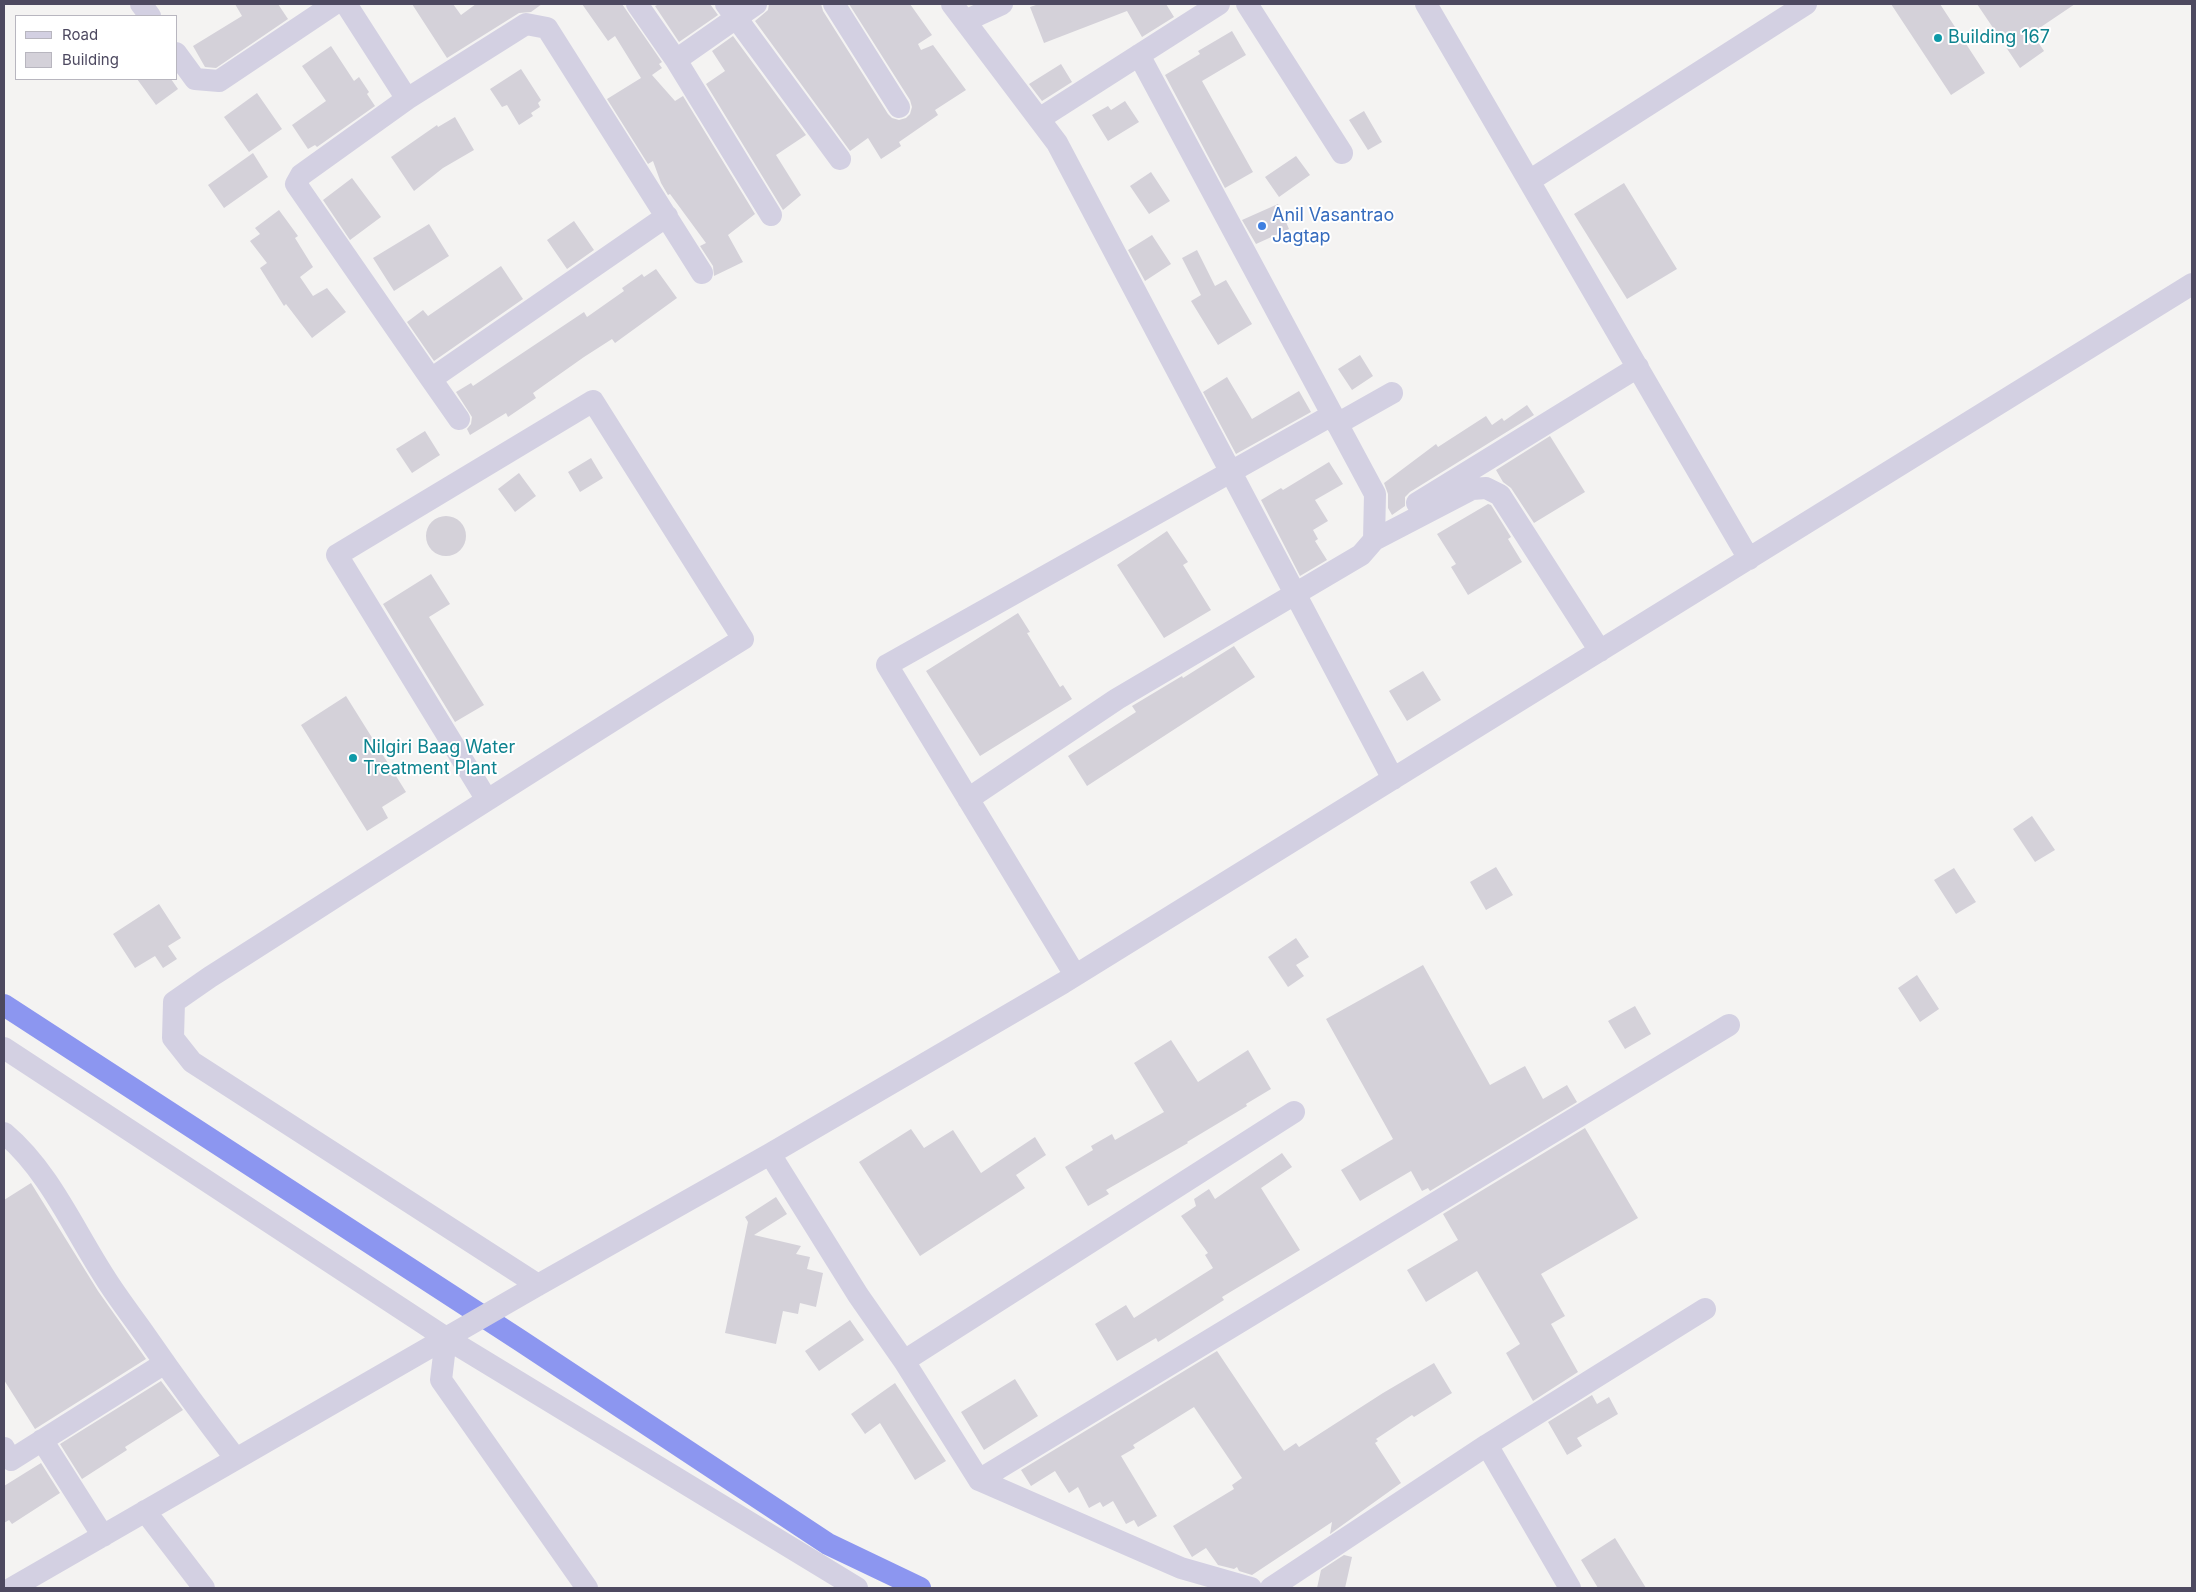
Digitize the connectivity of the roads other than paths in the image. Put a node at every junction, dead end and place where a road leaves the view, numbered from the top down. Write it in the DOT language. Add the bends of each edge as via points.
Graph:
graph roads {
  1 [pos="141,4"];
  2 [pos="334,4"];
  3 [pos="346,4"];
  4 [pos="637,4"];
  5 [pos="756,4"];
  6 [pos="834,4"];
  7 [pos="952,4"];
  8 [pos="1002,4"];
  9 [pos="1219,4"];
  10 [pos="1246,4"];
  11 [pos="1426,4"];
  12 [pos="1806,4"];
  13 [pos="730,11"];
  14 [pos="149,15"];
  15 [pos="965,21"];
  16 [pos="178,55"];
  17 [pos="1139,55"];
  18 [pos="676,60"];
  19 [pos="407,100"];
  20 [pos="899,107"];
  21 [pos="1039,119"];
  22 [pos="1342,153"];
  23 [pos="840,159"];
  24 [pos="1529,181"];
  25 [pos="771,215"];
  26 [pos="666,216"];
  27 [pos="702,273"];
  28 [pos="2192,284"];
  29 [pos="1638,366"];
  30 [pos="431,379"];
  31 [pos="1392,393"];
  32 [pos="459,419"];
  33 [pos="1335,420"];
  34 [pos="1231,472"];
  35 [pos="1375,534"];
  36 [pos="1749,559"];
  37 [pos="1295,593"];
  38 [pos="1600,651"];
  39 [pos="1394,779"];
  40 [pos="968,799"];
  41 [pos="487,800"];
  42 [pos="1075,975"];
  43 [pos="1729,1025"];
  44 [pos="4,1048"];
  45 [pos="1294,1112"];
  46 [pos="4,1133"];
  47 [pos="770,1154"];
  48 [pos="538,1285"];
  49 [pos="1705,1309"];
  50 [pos="450,1336"];
  51 [pos="904,1361"];
  52 [pos="165,1363"];
  53 [pos="42,1440"];
  54 [pos="1487,1445"];
  55 [pos="6,1457"];
  56 [pos="236,1459"];
  57 [pos="980,1480"];
  58 [pos="145,1511"];
  59 [pos="103,1536"];
  60 [pos="12,1588"];
  61 [pos="204,1588"];
  62 [pos="587,1588"];
  63 [pos="857,1588"];
  64 [pos="1251,1588"];
  65 [pos="1271,1588"];
  66 [pos="1570,1588"];
  1 -- 14 [label="street"];
  2 -- 16 [label="street" via="219,81 195,79"];
  3 -- 19 [label="street"];
  4 -- 18 [label="street"];
  5 -- 13 [label="street"];
  6 -- 20 [label="street"];
  7 -- 15 [label="street"];
  8 -- 15 [label="street"];
  9 -- 17 [label="street"];
  10 -- 22 [label="street"];
  11 -- 24 [label="street"];
  12 -- 24 [label="street"];
  13 -- 18 [label="street"];
  13 -- 23 [label="street"];
  15 -- 21 [label="street"];
  17 -- 21 [label="street"];
  17 -- 33 [label="street"];
  18 -- 25 [label="street"];
  19 -- 26 [label="street" via="526,24 548,28"];
  19 -- 30 [label="street" via="301,175 296,184"];
  21 -- 34 [label="street" via="1057,143"];
  24 -- 29 [label="street"];
  26 -- 27 [label="street"];
  26 -- 30 [label="street"];
  28 -- 36 [label="street"];
  29 -- 35 [label="street"];
  29 -- 36 [label="street"];
  30 -- 32 [label="street"];
  31 -- 33 [label="street"];
  33 -- 34 [label="street"];
  33 -- 35 [label="street" via="1375,494"];
  34 -- 37 [label="street"];
  34 -- 40 [label="street" via="887,665"];
  35 -- 37 [label="street" via="1361,555"];
  35 -- 38 [label="street" via="1472,490 1486,488 1500,495"];
  36 -- 38 [label="street"];
  37 -- 39 [label="street"];
  37 -- 40 [label="street" via="1117,699"];
  38 -- 39 [label="street"];
  39 -- 42 [label="street"];
  40 -- 42 [label="street"];
  41 -- 41 [label="street" via="743,639 593,401 338,555"];
  41 -- 48 [label="street" via="174,1002 173,1038 192,1062"];
  42 -- 47 [label="street"];
  43 -- 57 [label="street"];
  44 -- 50 [label="street"];
  45 -- 51 [label="street"];
  46 -- 52 [label="street" via="35,1166 74,1223 104,1276"];
  47 -- 48 [label="street"];
  47 -- 51 [label="street" via="858,1295"];
  48 -- 50 [label="street"];
  49 -- 54 [label="street"];
  50 -- 56 [label="street"];
  50 -- 62 [label="street" via="441,1380"];
  50 -- 63 [label="street"];
  51 -- 57 [label="street"];
  52 -- 53 [label="street"];
  52 -- 56 [label="street"];
  53 -- 55 [label="street"];
  53 -- 59 [label="street"];
  54 -- 65 [label="street"];
  54 -- 66 [label="street"];
  56 -- 58 [label="street"];
  57 -- 64 [label="street" via="1181,1568"];
  58 -- 59 [label="street"];
  58 -- 61 [label="street"];
  59 -- 60 [label="street"];
}
